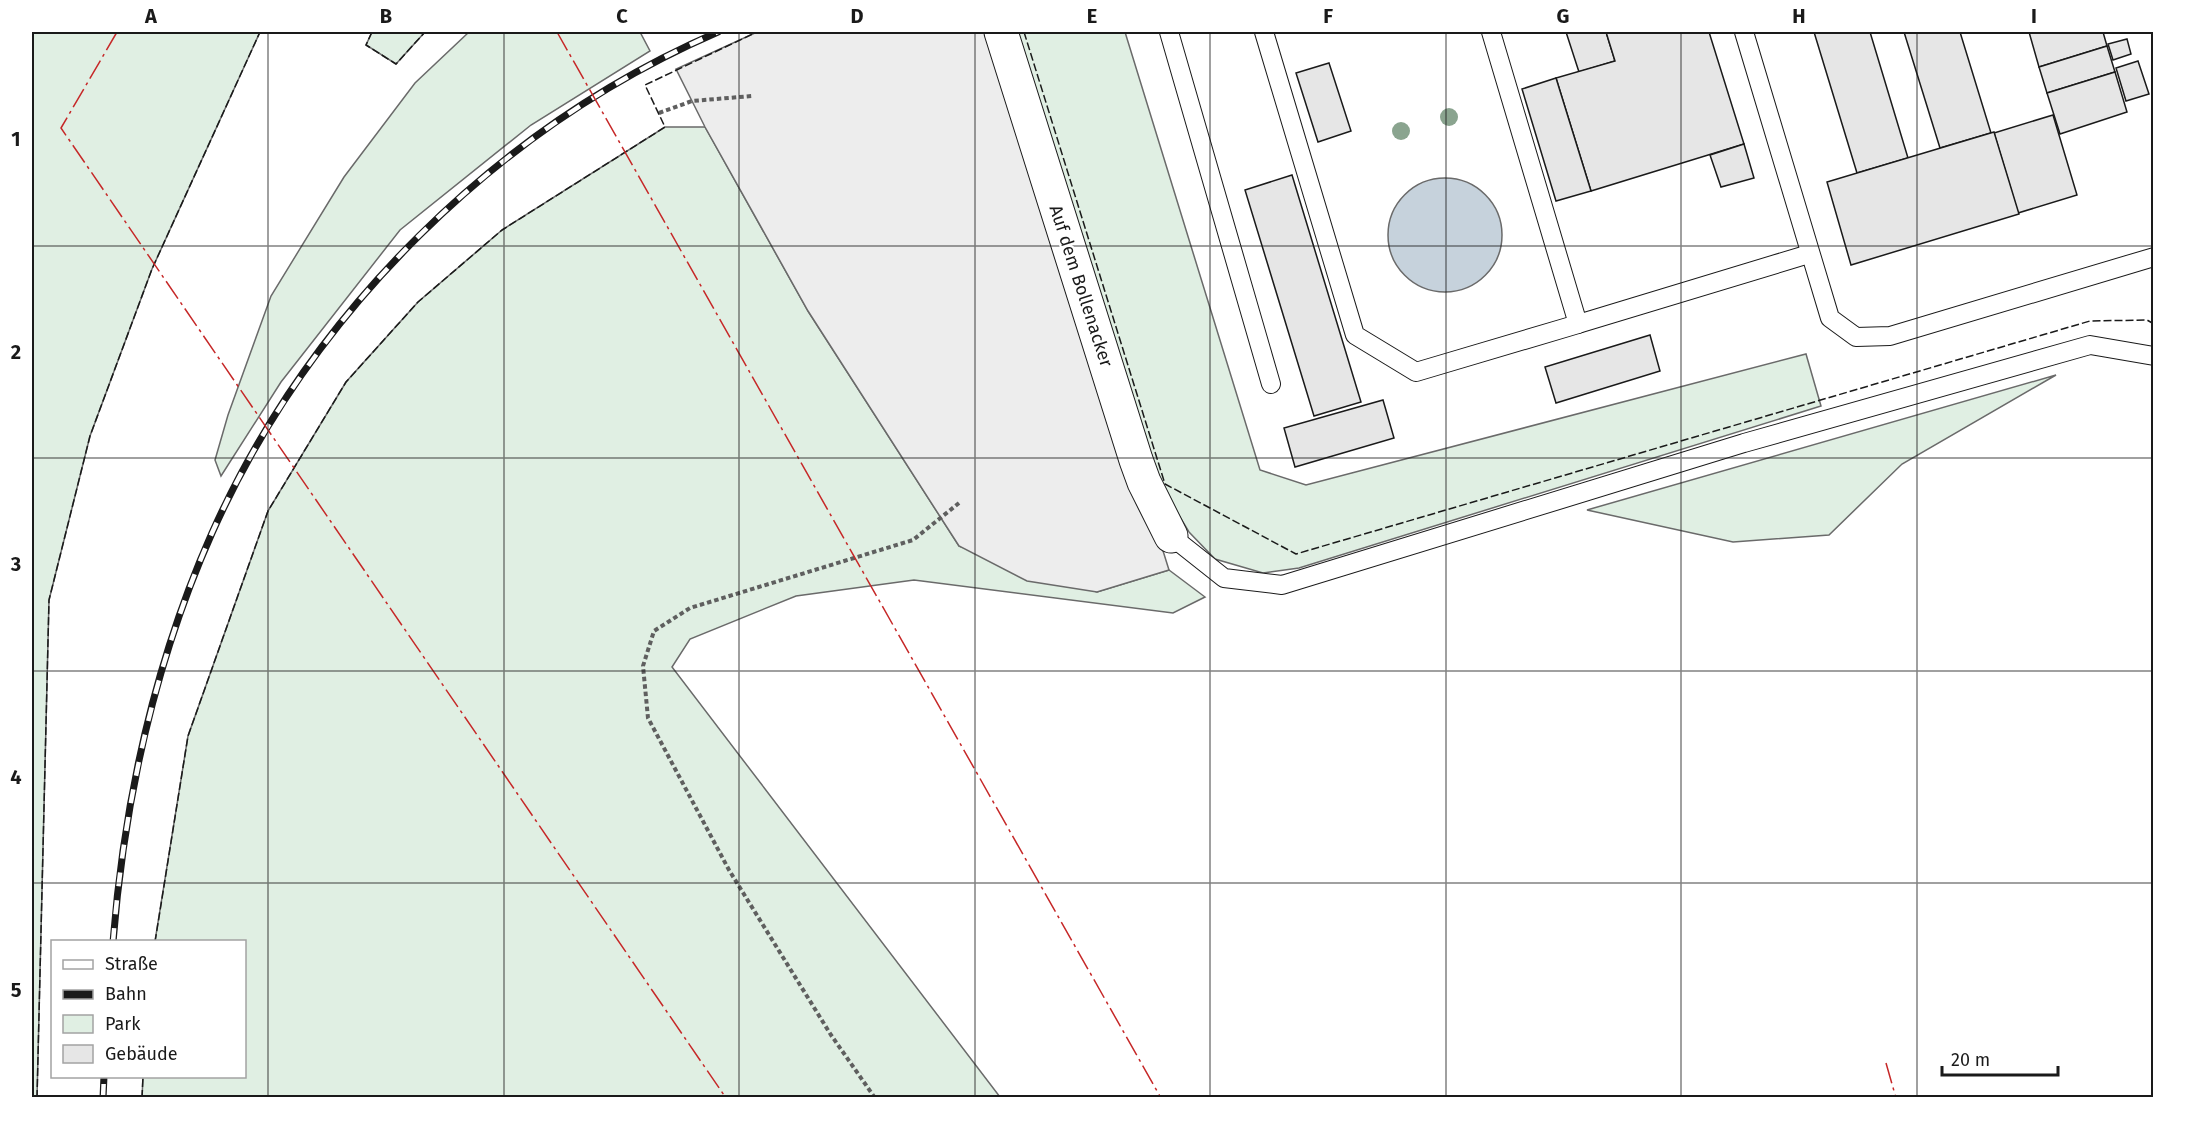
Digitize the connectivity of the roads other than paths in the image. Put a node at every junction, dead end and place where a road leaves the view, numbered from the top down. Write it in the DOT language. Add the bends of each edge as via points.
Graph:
graph roads {
  1 [pos="1001,32"];
  2 [pos="1169,32"];
  3 [pos="1264,32"];
  4 [pos="1491,32"];
  5 [pos="1744,32"];
  6 [pos="1809,254"];
  7 [pos="2154,257"];
  8 [pos="1578,324"];
  9 [pos="2154,356"];
  10 [pos="1271,384"];
  11 [pos="1171,536"];
  1 -- 11 [label="street, Auf dem Bollenacker" via="1136,460"];
  2 -- 10 [label="lane"];
  3 -- 8 [label="lane" via="1355,335 1416,372"];
  4 -- 8 [label="lane"];
  5 -- 6 [label="lane"];
  6 -- 7 [label="lane" via="1830,318 1856,337 1890,336"];
  6 -- 8 [label="lane"];
  9 -- 11 [label="lane" via="2090,345 1744,443 1282,585 1224,578"];
}
